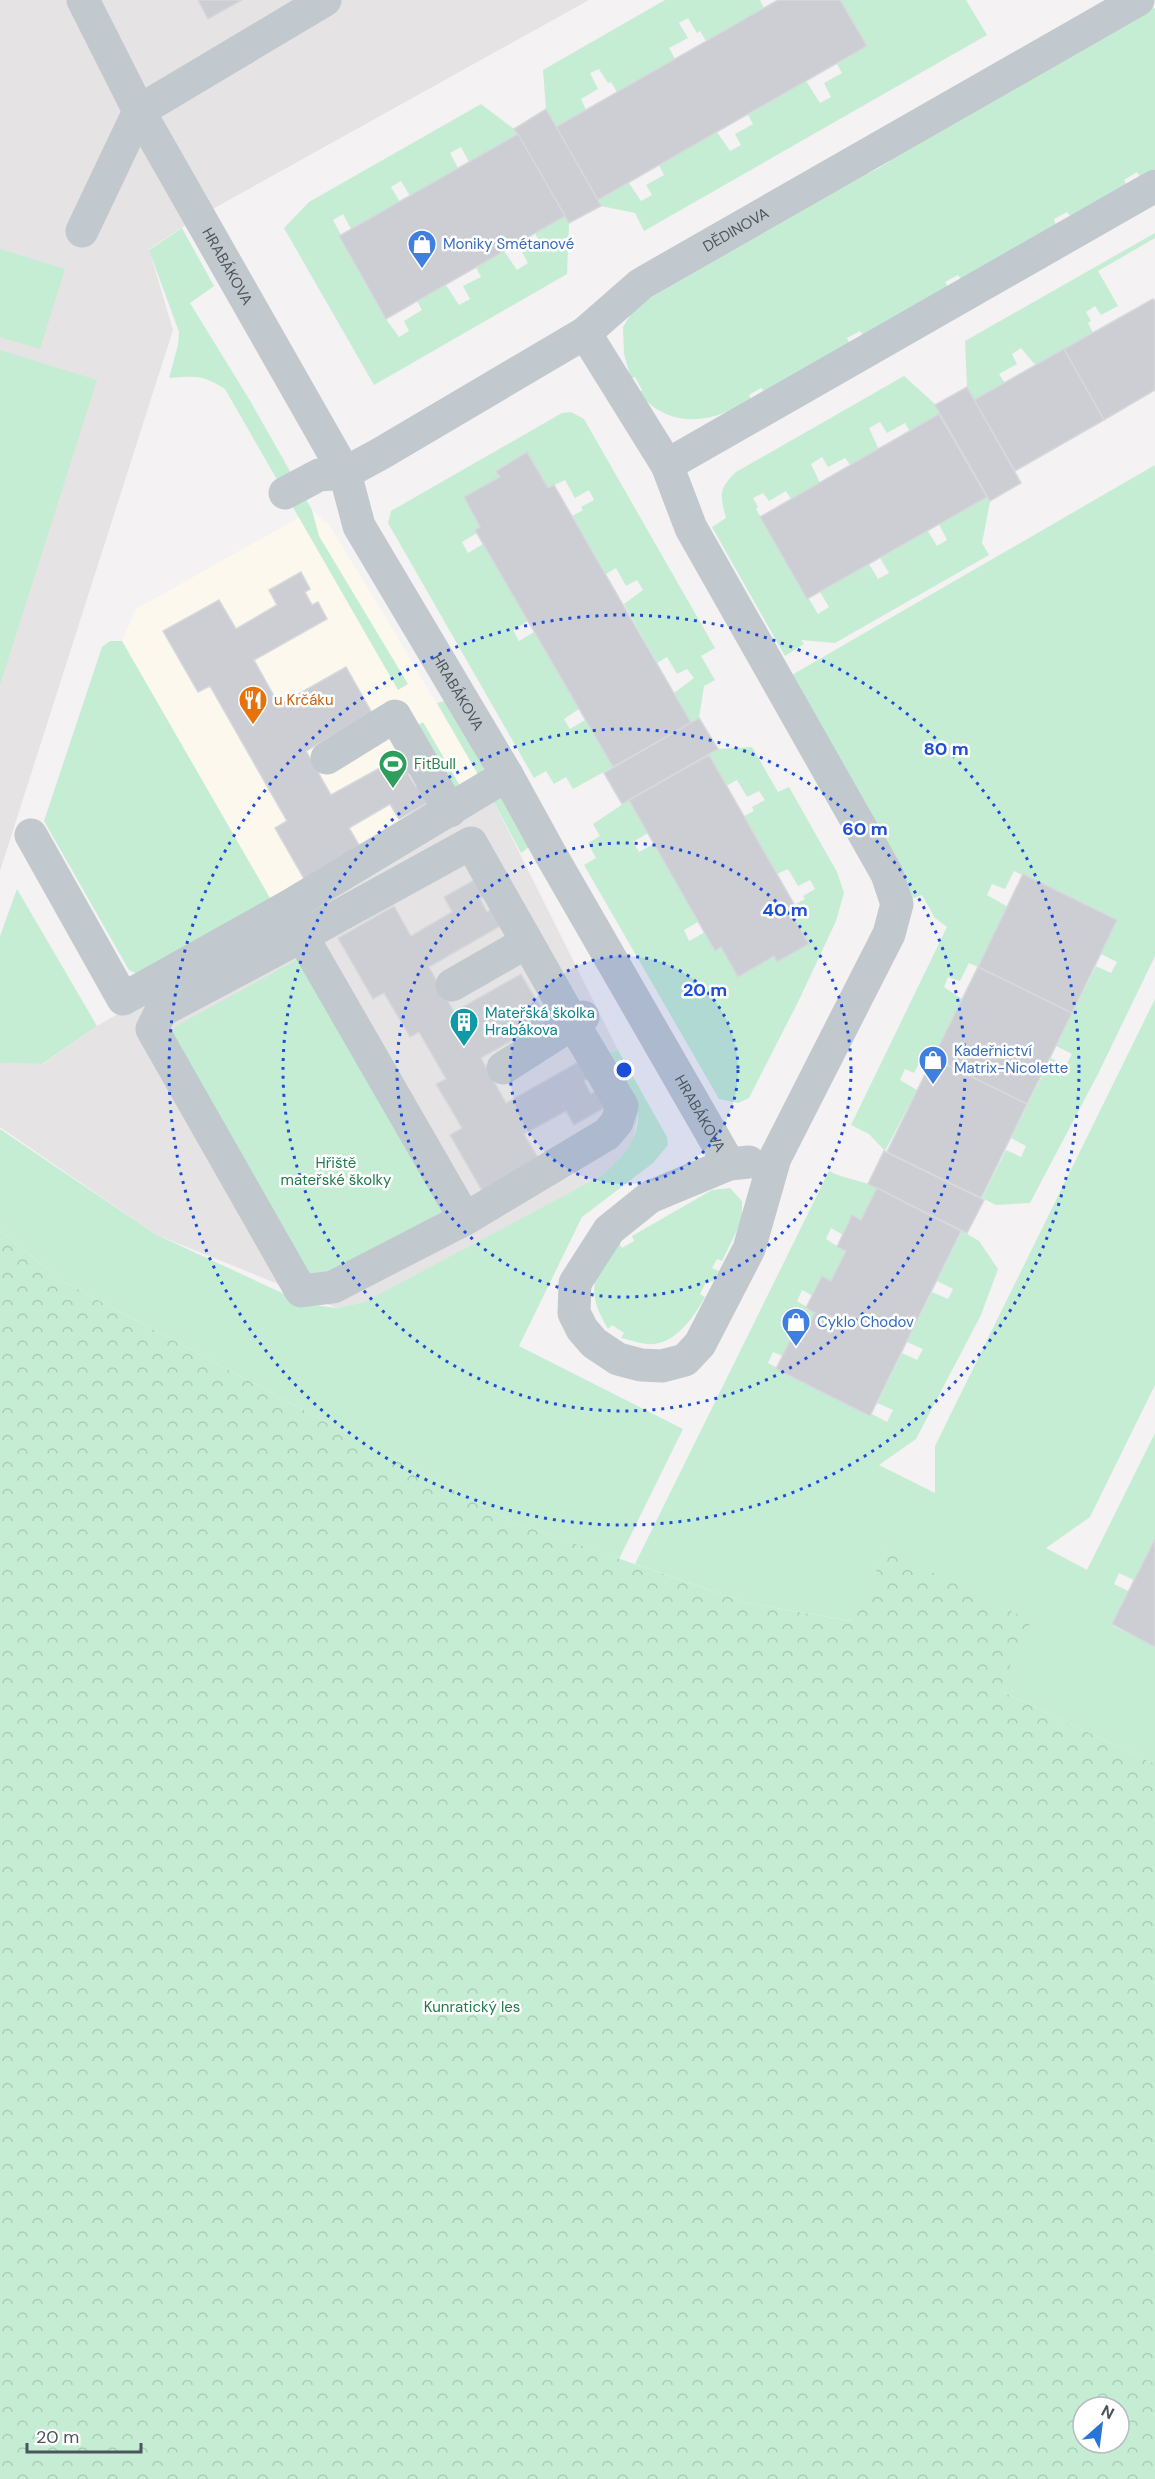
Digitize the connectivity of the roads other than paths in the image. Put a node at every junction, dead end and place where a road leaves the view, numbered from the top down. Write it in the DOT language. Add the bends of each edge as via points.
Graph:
graph roads {
  1 [pos="83,0"];
  2 [pos="325,0"];
  3 [pos="1138,0"];
  4 [pos="139,111"];
  5 [pos="1155,186"];
  6 [pos="81,231"];
  7 [pos="585,333"];
  8 [pos="667,465"];
  9 [pos="345,473"];
  10 [pos="285,494"];
  11 [pos="327,758"];
  12 [pos="507,775"];
  13 [pos="450,811"];
  14 [pos="31,835"];
  15 [pos="302,936"];
  16 [pos="527,942"];
  17 [pos="452,985"];
  18 [pos="578,1020"];
  19 [pos="503,1068"];
  20 [pos="775,1158"];
  21 [pos="729,1164"];
  22 [pos="465,1219"];
  1 -- 4 [label="street, HRABÁKOVA"];
  2 -- 4 [label="street"];
  3 -- 7 [label="street, DĚDINOVA" via="641,284"];
  4 -- 6 [label="street"];
  4 -- 9 [label="street, HRABÁKOVA"];
  5 -- 8 [label="street"];
  7 -- 8 [label="street, HRABÁKOVA"];
  7 -- 9 [label="street, DĚDINOVA"];
  8 -- 20 [label="street, HRABÁKOVA" via="691,528 887,874 897,904 889,934"];
  9 -- 10 [label="street" via="319,475"];
  9 -- 12 [label="street, HRABÁKOVA" via="359,526"];
  11 -- 13 [label="street" via="395,716"];
  12 -- 13 [label="street"];
  12 -- 21 [label="street, HRABÁKOVA"];
  13 -- 14 [label="street" via="123,999"];
  15 -- 16 [label="street" via="471,843"];
  15 -- 22 [label="street"];
  15 -- 22 [label="street" via="161,1011 152,1029 301,1291 333,1287"];
  16 -- 17 [label="street"];
  16 -- 18 [label="street"];
  18 -- 19 [label="street"];
  18 -- 22 [label="street" via="622,1106 617,1122 607,1134"];
  20 -- 21 [label="street, HRABÁKOVA"];
  20 -- 21 [label="street, HRABÁKOVA" via="749,1249 700,1344 685,1360 662,1366 618,1359 582,1329 574,1313 575,1283 609,1230 650,1197"];
}
